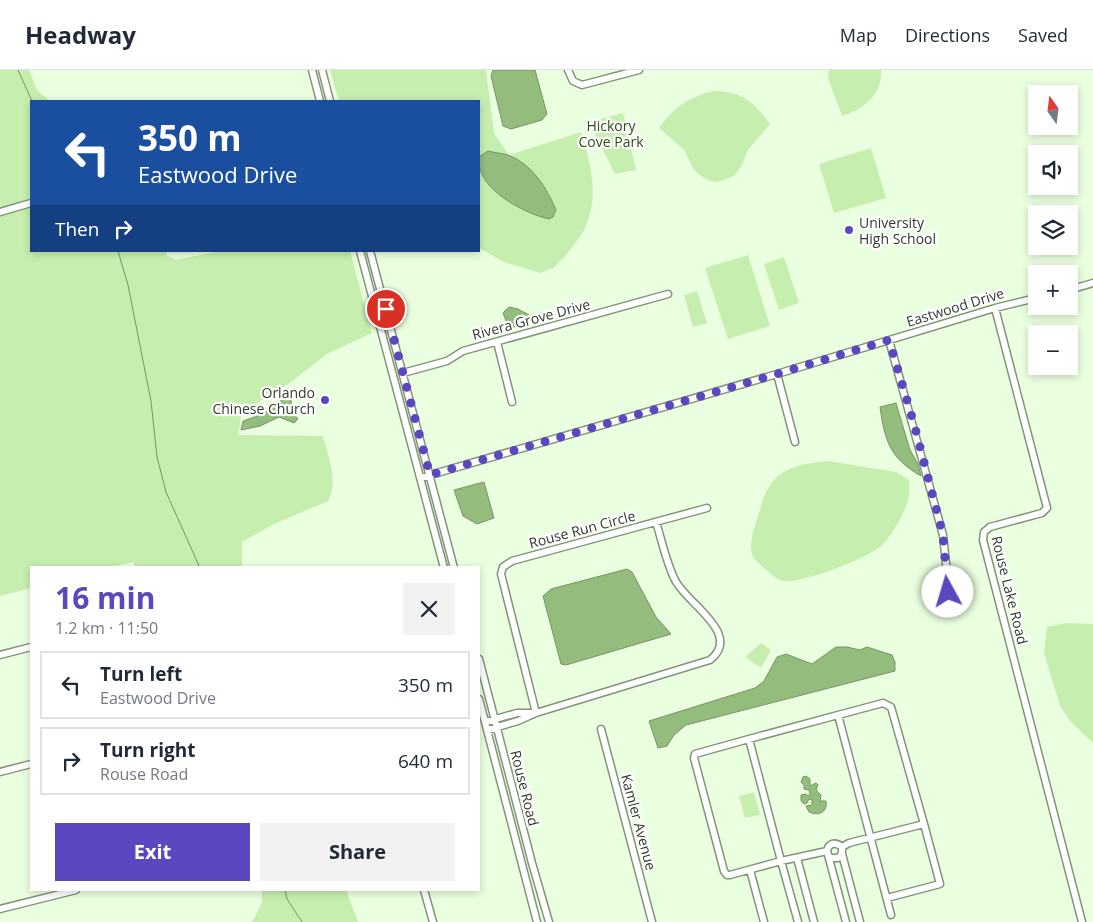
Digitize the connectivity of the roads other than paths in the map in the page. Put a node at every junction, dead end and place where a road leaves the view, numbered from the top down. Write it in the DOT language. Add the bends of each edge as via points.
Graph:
graph roads {
  1 [pos="312,70"];
  2 [pos="322,70"];
  3 [pos="568,70"];
  4 [pos="639,70"];
  5 [pos="628,71"];
  6 [pos="320,100"];
  7 [pos="330,100"];
  8 [pos="30,203"];
  9 [pos="0,212"];
  10 [pos="360,252"];
  11 [pos="370,252"];
  12 [pos="1093,283"];
  13 [pos="1078,287"];
  14 [pos="668,294"];
  15 [pos="1028,300"];
  16 [pos="996,308"];
  17 [pos="889,340"];
  18 [pos="497,342"];
  19 [pos="402,373"];
  20 [pos="777,374"];
  21 [pos="512,402"];
  22 [pos="795,442"];
  23 [pos="430,475"];
  24 [pos="420,478"];
  25 [pos="707,508"];
  26 [pos="656,522"];
  27 [pos="443,566"];
  28 [pos="453,566"];
  29 [pos="948,592"];
  30 [pos="30,647"];
  31 [pos="0,655"];
  32 [pos="480,663"];
  33 [pos="480,703"];
  34 [pos="516,713"];
  35 [pos="536,713"];
  36 [pos="838,715"];
  37 [pos="495,719"];
  38 [pos="518,721"];
  39 [pos="485,722"];
  40 [pos="497,727"];
  41 [pos="601,729"];
  42 [pos="487,730"];
  43 [pos="749,739"];
  44 [pos="30,764"];
  45 [pos="0,772"];
  46 [pos="924,824"];
  47 [pos="871,838"];
  48 [pos="842,850"];
  49 [pos="828,854"];
  50 [pos="797,858"];
  51 [pos="782,861"];
  52 [pos="750,870"];
  53 [pos="72,891"];
  54 [pos="424,891"];
  55 [pos="887,898"];
  56 [pos="0,909"];
  57 [pos="891,915"];
  58 [pos="432,922"];
  59 [pos="537,922"];
  60 [pos="550,922"];
  61 [pos="652,922"];
  62 [pos="764,922"];
  63 [pos="798,922"];
  64 [pos="814,922"];
  65 [pos="846,922"];
  66 [pos="860,922"];
  67 [pos="1082,922"];
  1 -- 6 [label="street"];
  2 -- 7 [label="street"];
  3 -- 5 [label="street" via="573,81 579,84"];
  4 -- 5 [label="street"];
  8 -- 9 [label="street"];
  10 -- 24 [label="street"];
  11 -- 19 [label="street"];
  12 -- 13 [label="street"];
  14 -- 18 [label="street, Rivera Grove Drive"];
  15 -- 16 [label="street, Eastwood Drive"];
  16 -- 17 [label="street, Eastwood Drive"];
  16 -- 67 [label="street, Rouse Lake Road" via="1047,505 1042,513 986,529 982,535"];
  17 -- 20 [label="street, Eastwood Drive"];
  17 -- 29 [label="street" via="943,535"];
  18 -- 19 [label="street, Rivera Grove Drive" via="463,351 447,361"];
  18 -- 21 [label="street"];
  19 -- 23 [label="street"];
  20 -- 22 [label="street"];
  20 -- 23 [label="street, Eastwood Drive"];
  23 -- 24 [label="street, Eastwood Drive"];
  23 -- 28 [label="street"];
  24 -- 27 [label="street"];
  25 -- 26 [label="street"];
  26 -- 35 [label="street, Rouse Run Circle" via="512,561 503,567 501,574"];
  26 -- 35 [label="street, Rouse Run Circle" via="676,582 719,632 721,645 718,654 710,660"];
  30 -- 31 [label="street"];
  32 -- 37 [label="street, Rouse Road"];
  33 -- 39 [label="street, Rouse Road"];
  34 -- 35 [label="street, Rouse Run Circle"];
  34 -- 37 [label="street, Rouse Run Circle"];
  34 -- 38 [label="street"];
  35 -- 38 [label="street, Rouse Run Circle"];
  36 -- 43 [label="street"];
  36 -- 46 [label="street" via="883,703 891,707"];
  36 -- 47 [label="street"];
  37 -- 39 [label="street, Rouse Run Circle"];
  37 -- 40 [label="street, Rouse Road"];
  38 -- 40 [label="street, Rouse Run Circle"];
  39 -- 42 [label="street, Rouse Road"];
  40 -- 42 [label="street, Rouse Run Circle"];
  40 -- 60 [label="street, Rouse Road"];
  41 -- 61 [label="street, Kamler Avenue"];
  42 -- 59 [label="street, Rouse Road"];
  43 -- 51 [label="street"];
  43 -- 52 [label="street" via="695,754 694,758 724,872 730,875"];
  44 -- 45 [label="street"];
  46 -- 47 [label="street"];
  46 -- 55 [label="street" via="940,884"];
  47 -- 48 [label="street" via="849,843"];
  47 -- 55 [label="street"];
  48 -- 49 [label="street" via="838,858"];
  48 -- 49 [label="street" via="838,844 833,844"];
  48 -- 66 [label="street"];
  49 -- 50 [label="street"];
  49 -- 65 [label="street"];
  50 -- 51 [label="street"];
  50 -- 64 [label="street"];
  51 -- 52 [label="street"];
  51 -- 63 [label="street"];
  52 -- 62 [label="street"];
  53 -- 56 [label="street"];
  54 -- 58 [label="street"];
  55 -- 57 [label="street"];
}
